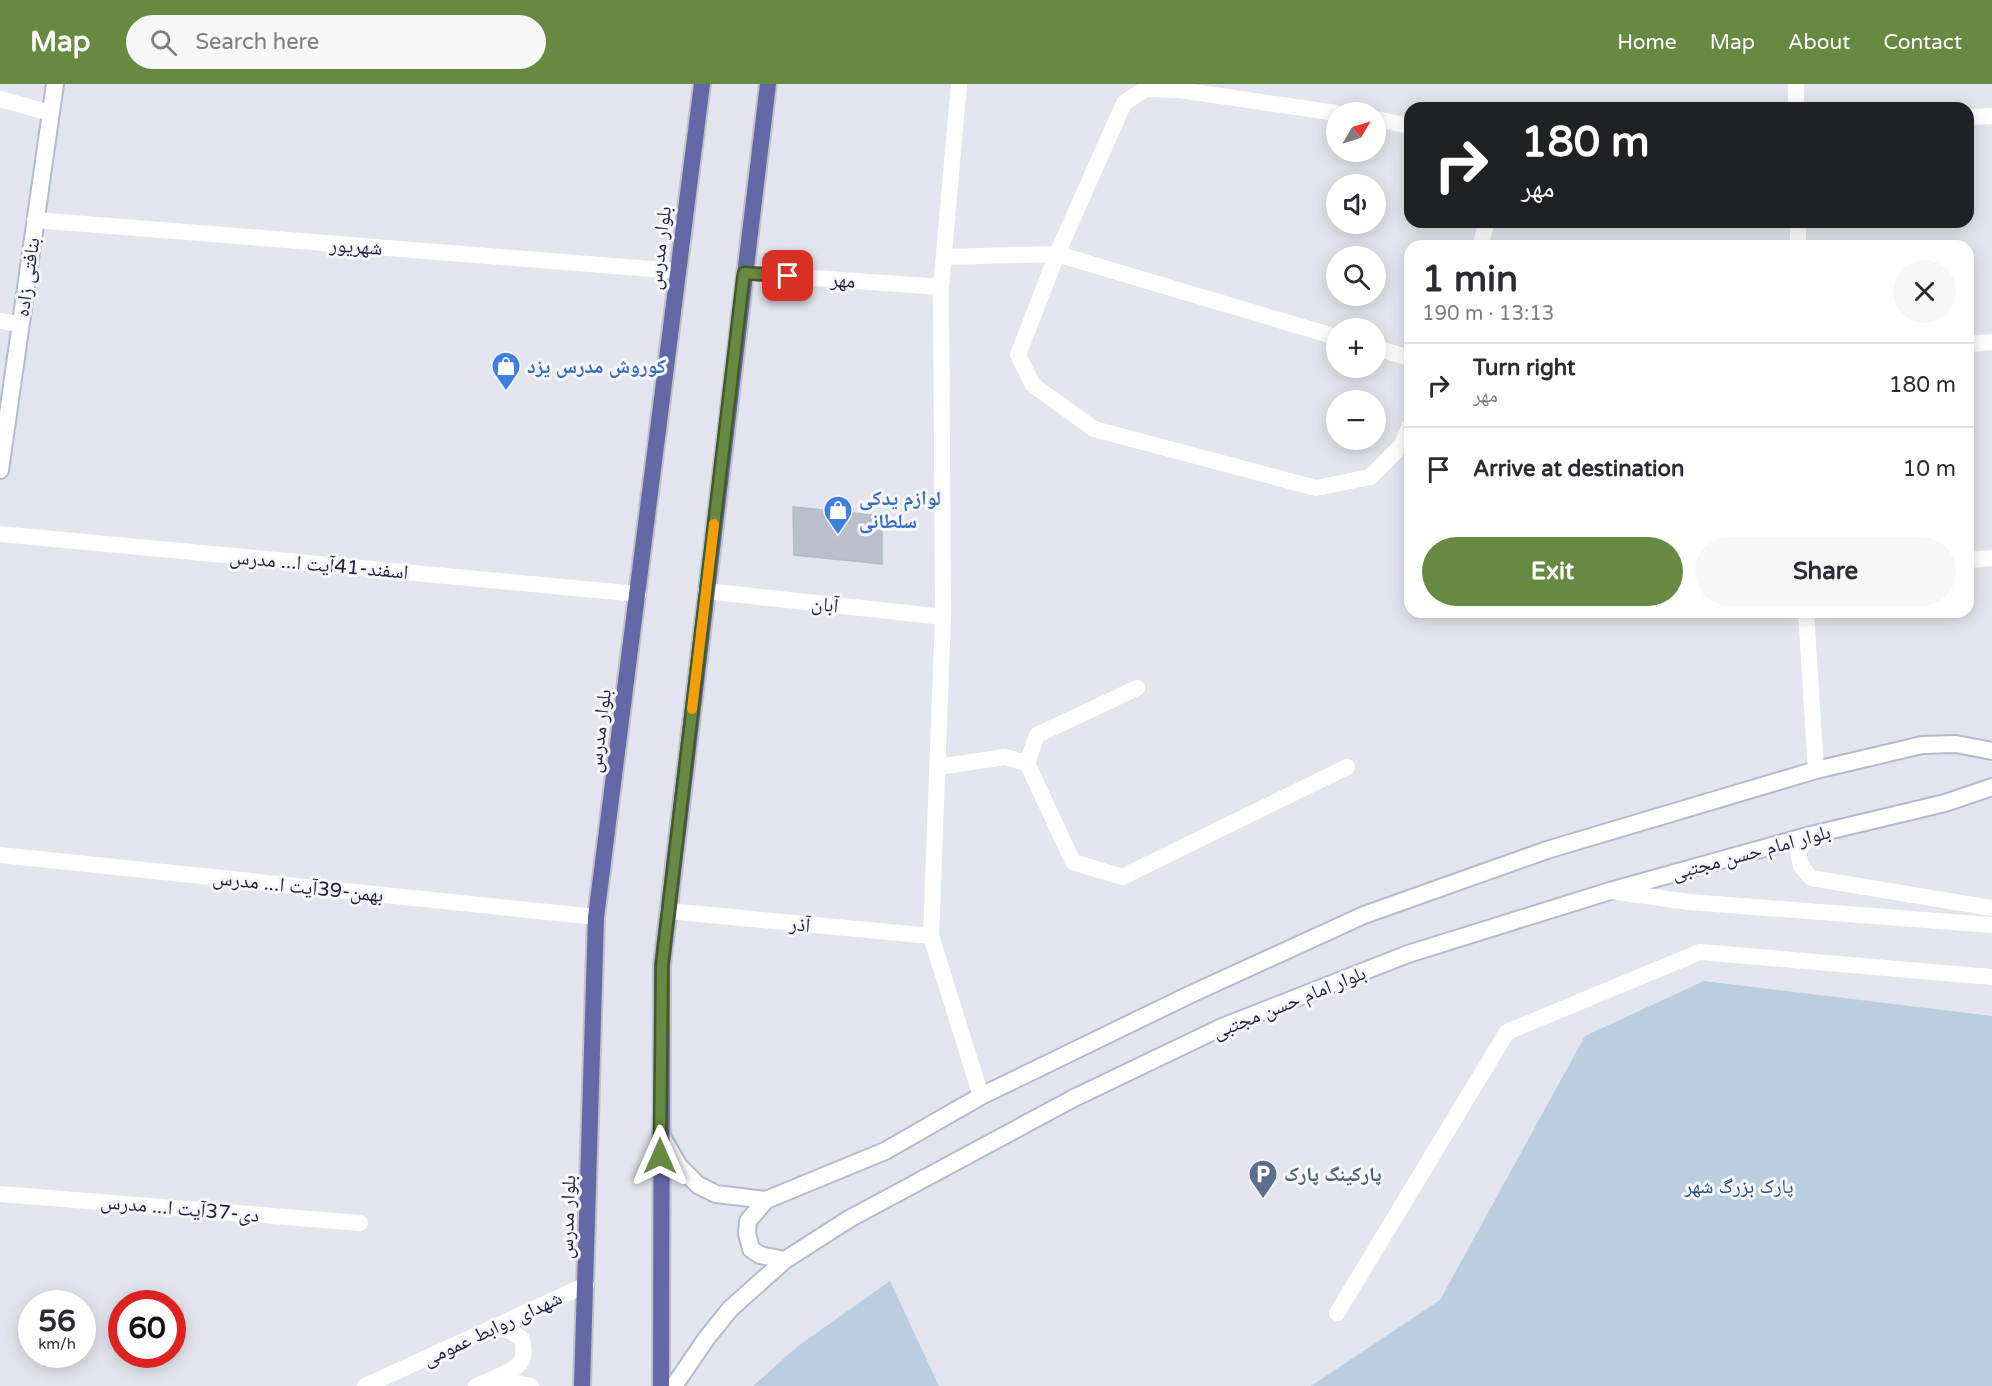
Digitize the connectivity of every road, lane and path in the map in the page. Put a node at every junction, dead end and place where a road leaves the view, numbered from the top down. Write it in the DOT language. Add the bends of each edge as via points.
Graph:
graph roads {
  1 [pos="55,84"];
  2 [pos="702,84"];
  3 [pos="768,84"];
  4 [pos="960,84"];
  5 [pos="1796,84"];
  6 [pos="0,99"];
  7 [pos="1796,102"];
  8 [pos="1326,112"];
  9 [pos="51,113"];
  10 [pos="1992,116"];
  11 [pos="1974,117"];
  12 [pos="1386,120"];
  13 [pos="1404,125"];
  14 [pos="35,220"];
  15 [pos="1057,254"];
  16 [pos="944,256"];
  17 [pos="677,271"];
  18 [pos="744,273"];
  19 [pos="942,287"];
  20 [pos="0,321"];
  21 [pos="20,324"];
  22 [pos="1326,334"];
  23 [pos="1992,342"];
  24 [pos="1974,344"];
  25 [pos="1386,351"];
  26 [pos="1404,356"];
  27 [pos="1404,440"];
  28 [pos="0,470"];
  29 [pos="0,534"];
  30 [pos="1992,558"];
  31 [pos="1974,560"];
  32 [pos="706,591"];
  33 [pos="638,594"];
  34 [pos="944,617"];
  35 [pos="1806,618"];
  36 [pos="1137,688"];
  37 [pos="1992,751"];
  38 [pos="1027,763"];
  39 [pos="938,767"];
  40 [pos="1347,767"];
  41 [pos="1816,770"];
  42 [pos="1992,787"];
  43 [pos="1810,835"];
  44 [pos="0,855"];
  45 [pos="1610,891"];
  46 [pos="1992,908"];
  47 [pos="668,911"];
  48 [pos="596,917"];
  49 [pos="1992,925"];
  50 [pos="931,936"];
  51 [pos="1992,977"];
  52 [pos="981,1096"];
  53 [pos="661,1135"];
  54 [pos="0,1194"];
  55 [pos="766,1200"];
  56 [pos="360,1223"];
  57 [pos="785,1260"];
  58 [pos="586,1285"];
  59 [pos="1337,1313"];
  60 [pos="493,1327"];
  61 [pos="495,1378"];
  62 [pos="365,1386"];
  63 [pos="476,1386"];
  64 [pos="531,1386"];
  65 [pos="582,1386"];
  66 [pos="661,1386"];
  67 [pos="674,1386"];
  1 -- 9 [label="street, بنافتی زاده"];
  2 -- 17 [label="main road, بلوار مدرس"];
  3 -- 18 [label="main road"];
  4 -- 16 [label="street"];
  5 -- 7 [label="street"];
  6 -- 9 [label="street"];
  8 -- 15 [label="street" via="1180,90 1145,89 1124,103"];
  9 -- 14 [label="street, بنافتی زاده"];
  10 -- 11 [label="street"];
  12 -- 13 [label="street"];
  14 -- 17 [label="street, شهریور"];
  14 -- 21 [label="street, بنافتی زاده"];
  15 -- 16 [label="street"];
  15 -- 22 [label="street"];
  15 -- 27 [label="street" via="1018,355 1033,385 1094,429 1316,488 1370,477"];
  16 -- 19 [label="street"];
  17 -- 33 [label="main road, بلوار مدرس"];
  18 -- 19 [label="street, مهر"];
  18 -- 32 [label="main road"];
  19 -- 34 [label="street"];
  20 -- 21 [label="street"];
  21 -- 28 [label="street, بنافتی زاده"];
  23 -- 24 [label="street"];
  25 -- 26 [label="street"];
  29 -- 33 [label="street, اسفند-41آیت ا... مدرس"];
  30 -- 31 [label="street"];
  32 -- 34 [label="street, آبان"];
  32 -- 47 [label="main road"];
  33 -- 48 [label="main road, بلوار مدرس"];
  34 -- 39 [label="street"];
  35 -- 41 [label="street"];
  36 -- 38 [label="street" via="1037,735"];
  37 -- 41 [label="street" via="1956,744 1923,745"];
  38 -- 39 [label="street" via="1005,757"];
  38 -- 40 [label="street" via="1073,862 1122,877"];
  39 -- 50 [label="street"];
  41 -- 52 [label="street" via="1547,850 1364,915"];
  42 -- 43 [label="street, بلوار امام حسن مجتبی" via="1945,803"];
  43 -- 45 [label="street, بلوار امام حسن مجتبی"];
  43 -- 46 [label="street" via="1798,852 1801,867 1811,878"];
  44 -- 48 [label="street, بهمن-39آیت ا... مدرس"];
  45 -- 49 [label="street" via="1689,902"];
  45 -- 57 [label="street, بلوار امام حسن مجتبی" via="1408,954 1222,1027 1074,1098 849,1219"];
  47 -- 50 [label="street, آذر"];
  47 -- 53 [label="main road" via="662,965"];
  48 -- 58 [label="main road, بلوار مدرس"];
  50 -- 52 [label="street"];
  51 -- 59 [label="street" via="1700,952 1507,1032"];
  52 -- 55 [label="street" via="885,1150"];
  53 -- 55 [label="street" via="678,1166 698,1185 716,1194"];
  53 -- 66 [label="main road"];
  54 -- 56 [label="street, دی-37آیت ا... مدرس"];
  55 -- 57 [label="street" via="748,1221 751,1249"];
  57 -- 67 [label="street, بلوار امام حسن مجتبی" via="730,1309"];
  58 -- 60 [label="street, شهدای روابط عمومی"];
  58 -- 65 [label="main road, بلوار مدرس"];
  60 -- 61 [label="street" via="522,1339 525,1353 520,1364"];
  60 -- 62 [label="street, شهدای روابط عمومی"];
  61 -- 63 [label="street"];
  61 -- 64 [label="street"];
}
